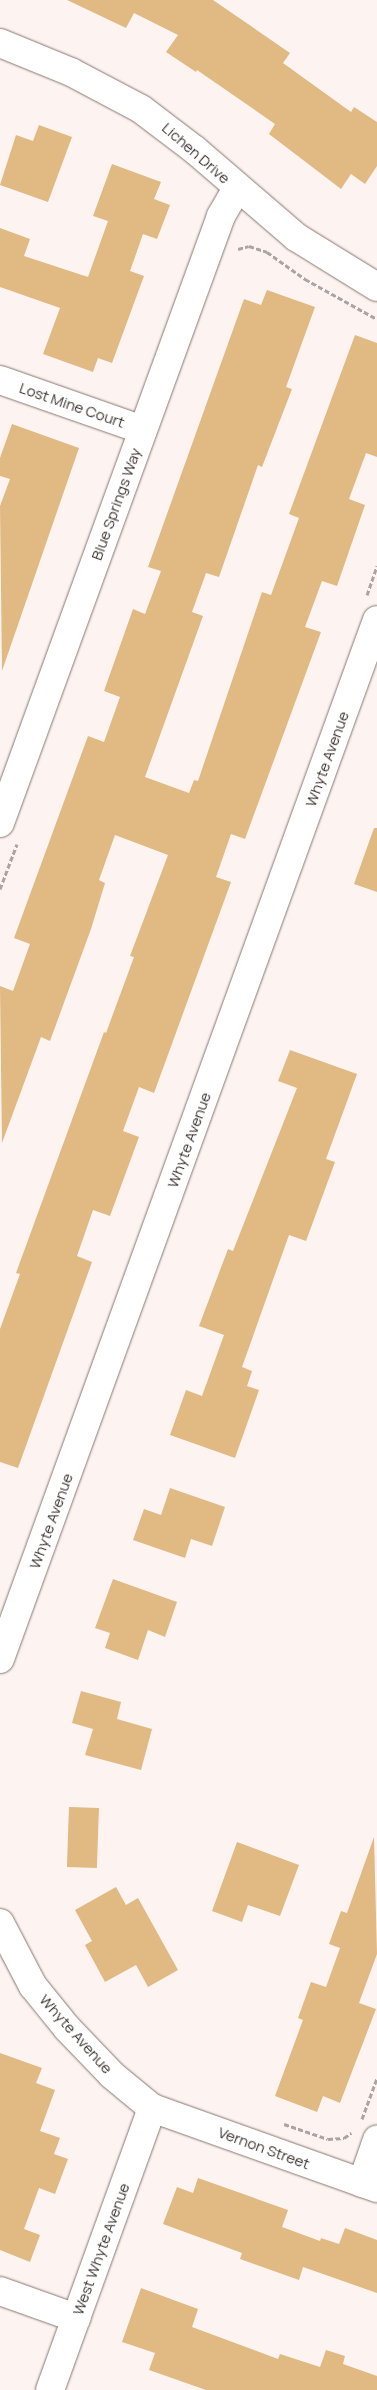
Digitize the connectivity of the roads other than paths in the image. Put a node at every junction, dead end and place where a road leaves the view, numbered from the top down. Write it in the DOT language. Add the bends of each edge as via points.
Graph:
graph roads {
  1 [pos="0,44"];
  2 [pos="237,188"];
  3 [pos="377,287"];
  4 [pos="0,380"];
  5 [pos="143,430"];
  6 [pos="377,620"];
  7 [pos="9,832"];
  8 [pos="0,1659"];
  9 [pos="0,1923"];
  10 [pos="152,2108"];
  11 [pos="364,2132"];
  12 [pos="369,2186"];
  13 [pos="0,2291"];
  14 [pos="76,2318"];
  15 [pos="50,2390"];
  1 -- 2 [label="street, Lichen Drive" via="72,72 142,109"];
  2 -- 3 [label="street, Lichen Drive" via="320,254"];
  2 -- 5 [label="street, Blue Springs Way" via="221,216"];
  4 -- 5 [label="street, Lost Mine Court"];
  5 -- 7 [label="street, Blue Springs Way"];
  6 -- 8 [label="street, Whyte Avenue"];
  9 -- 10 [label="street, Whyte Avenue" via="33,1986 67,2028 112,2075"];
  10 -- 12 [label="street, Vernon Street"];
  10 -- 14 [label="street, West Whyte Avenue"];
  11 -- 12 [label="street"];
  13 -- 14 [label="street"];
  14 -- 15 [label="street, West Whyte Avenue"];
}
